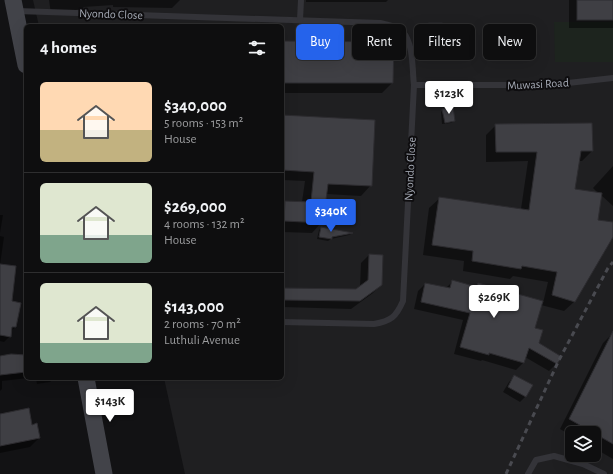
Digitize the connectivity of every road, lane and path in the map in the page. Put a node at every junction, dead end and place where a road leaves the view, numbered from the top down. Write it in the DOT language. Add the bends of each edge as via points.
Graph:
graph roads {
  1 [pos="301,0"];
  2 [pos="14,6"];
  3 [pos="300,20"];
  4 [pos="24,55"];
  5 [pos="613,78"];
  6 [pos="414,85"];
  7 [pos="284,322"];
  8 [pos="86,380"];
  9 [pos="104,474"];
  10 [pos="528,474"];
  11 [pos="604,474"];
  1 -- 3 [label="lane"];
  2 -- 3 [label="lane, Nyondo Close"];
  2 -- 4 [label="street"];
  3 -- 6 [label="lane, Nyondo Close" via="380,23 394,26 402,32 408,42"];
  5 -- 6 [label="lane, Muwasi Road" via="550,85"];
  6 -- 7 [label="lane, Nyondo Close" via="403,301 398,311 392,318 374,324"];
  8 -- 9 [label="street"];
  10 -- 11 [label="lane" via="536,460 554,456 583,464"];
}
